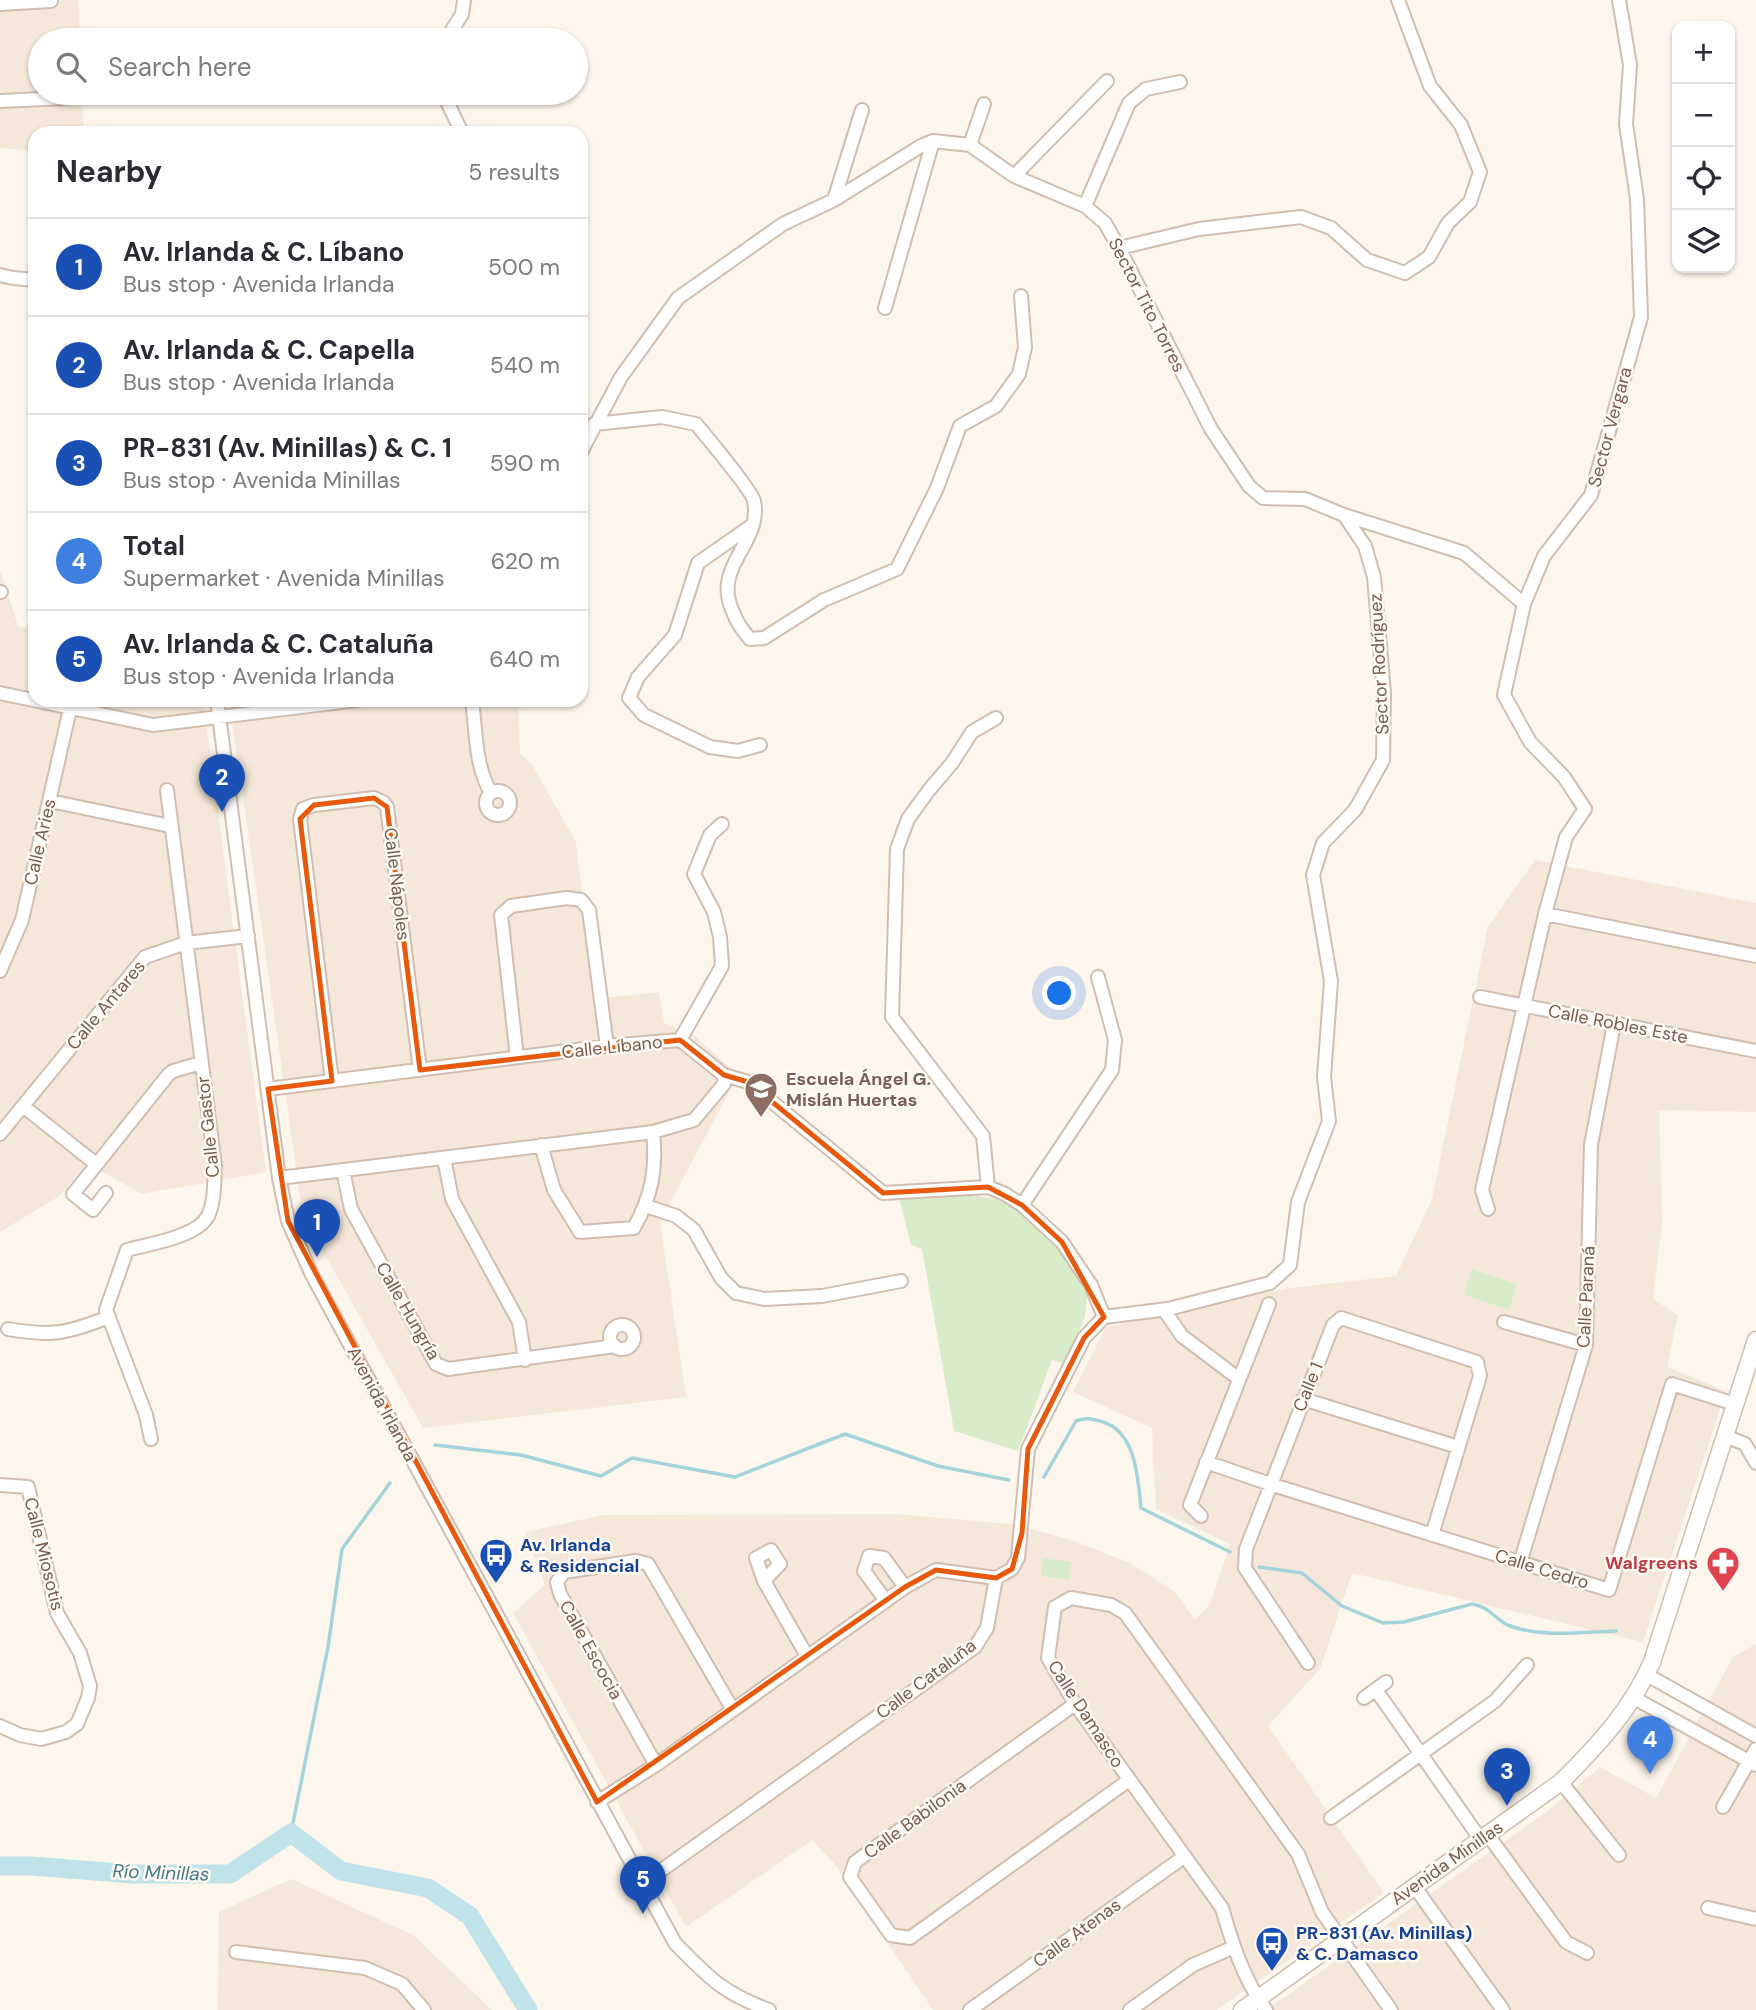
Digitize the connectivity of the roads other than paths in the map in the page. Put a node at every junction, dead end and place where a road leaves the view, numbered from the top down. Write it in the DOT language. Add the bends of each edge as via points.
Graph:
graph roads {
  1 [pos="464,0"];
  2 [pos="1398,0"];
  3 [pos="1619,0"];
  4 [pos="51,1"];
  5 [pos="0,4"];
  6 [pos="453,28"];
  7 [pos="1107,81"];
  8 [pos="1180,82"];
  9 [pos="28,100"];
  10 [pos="0,101"];
  11 [pos="984,104"];
  12 [pos="449,105"];
  13 [pos="862,110"];
  14 [pos="459,126"];
  15 [pos="933,141"];
  16 [pos="970,145"];
  17 [pos="1014,176"];
  18 [pos="834,200"];
  19 [pos="1085,206"];
  20 [pos="1119,248"];
  21 [pos="0,275"];
  22 [pos="28,279"];
  23 [pos="1021,296"];
  24 [pos="885,308"];
  25 [pos="594,424"];
  26 [pos="588,437"];
  27 [pos="1344,515"];
  28 [pos="754,524"];
  29 [pos="1524,604"];
  30 [pos="0,693"];
  31 [pos="28,699"];
  32 [pos="61,707"];
  33 [pos="218,707"];
  34 [pos="304,707"];
  35 [pos="473,707"];
  36 [pos="70,709"];
  37 [pos="220,718"];
  38 [pos="996,718"];
  39 [pos="760,745"];
  40 [pos="167,790"];
  41 [pos="491,793"];
  42 [pos="50,801"];
  43 [pos="722,824"];
  44 [pos="170,826"];
  45 [pos="1545,914"];
  46 [pos="248,936"];
  47 [pos="186,943"];
  48 [pos="1756,956"];
  49 [pos="0,971"];
  50 [pos="1098,977"];
  51 [pos="1480,997"];
  52 [pos="1524,1005"];
  53 [pos="1614,1024"];
  54 [pos="680,1040"];
  55 [pos="607,1046"];
  56 [pos="1756,1051"];
  57 [pos="517,1057"];
  58 [pos="201,1063"];
  59 [pos="421,1070"];
  60 [pos="723,1075"];
  61 [pos="332,1081"];
  62 [pos="268,1089"];
  63 [pos="23,1106"];
  64 [pos="653,1132"];
  65 [pos="0,1134"];
  66 [pos="541,1145"];
  67 [pos="444,1158"];
  68 [pos="96,1164"];
  69 [pos="343,1170"];
  70 [pos="279,1178"];
  71 [pos="988,1187"];
  72 [pos="106,1193"];
  73 [pos="1022,1205"];
  74 [pos="646,1206"];
  75 [pos="1488,1209"];
  76 [pos="901,1281"];
  77 [pos="1269,1304"];
  78 [pos="1164,1310"];
  79 [pos="109,1317"];
  80 [pos="1104,1317"];
  81 [pos="1504,1322"];
  82 [pos="8,1329"];
  83 [pos="1756,1340"];
  84 [pos="1586,1345"];
  85 [pos="615,1346"];
  86 [pos="524,1360"];
  87 [pos="1239,1379"];
  88 [pos="1303,1399"];
  89 [pos="1735,1404"];
  90 [pos="1725,1436"];
  91 [pos="151,1439"];
  92 [pos="1458,1447"];
  93 [pos="1206,1462"];
  94 [pos="1756,1463"];
  95 [pos="0,1485"];
  96 [pos="1270,1485"];
  97 [pos="1201,1516"];
  98 [pos="1432,1535"];
  99 [pos="1520,1563"];
  100 [pos="996,1578"];
  101 [pos="764,1581"];
  102 [pos="905,1587"];
  103 [pos="886,1601"];
  104 [pos="807,1657"];
  105 [pos="1308,1663"];
  106 [pos="1527,1665"];
  107 [pos="1647,1675"];
  108 [pos="1364,1698"];
  109 [pos="1634,1698"];
  110 [pos="1075,1704"];
  111 [pos="733,1710"];
  112 [pos="0,1726"];
  113 [pos="1756,1736"];
  114 [pos="1756,1749"];
  115 [pos="1421,1754"];
  116 [pos="1752,1763"];
  117 [pos="656,1765"];
  118 [pos="1129,1780"];
  119 [pos="1561,1782"];
  120 [pos="597,1802"];
  121 [pos="1723,1807"];
  122 [pos="1331,1818"];
  123 [pos="1485,1837"];
  124 [pos="1619,1855"];
  125 [pos="1185,1856"];
  126 [pos="642,1884"];
  127 [pos="1414,1886"];
  128 [pos="1708,1908"];
  129 [pos="1756,1919"];
  130 [pos="1340,1939"];
  131 [pos="1234,1947"];
  132 [pos="236,1952"];
  133 [pos="1587,1953"];
  134 [pos="1262,2004"];
  135 [pos="424,2010"];
  136 [pos="769,2010"];
  137 [pos="970,2010"];
  138 [pos="1130,2010"];
  139 [pos="1242,2010"];
  140 [pos="1391,2010"];
  141 [pos="1503,2010"];
  1 -- 6 [label="street"];
  2 -- 20 [label="street" via="1430,86 1461,125 1480,172 1470,202 1448,223 1429,257 1405,273 1367,260 1331,228 1301,217 1199,229"];
  3 -- 29 [label="street, Sector Vergara" via="1630,65 1626,124 1637,199 1641,317 1591,495 1544,556"];
  4 -- 5 [label="street"];
  7 -- 17 [label="street"];
  8 -- 19 [label="street" via="1146,89 1129,103"];
  9 -- 10 [label="street"];
  11 -- 16 [label="street"];
  12 -- 14 [label="street"];
  13 -- 18 [label="street"];
  15 -- 16 [label="street, Sector Tito Torres"];
  15 -- 18 [label="street"];
  15 -- 24 [label="street"];
  16 -- 17 [label="street, Sector Tito Torres"];
  17 -- 19 [label="street, Sector Tito Torres"];
  18 -- 25 [label="street" via="783,224 678,298 621,377"];
  19 -- 20 [label="street, Sector Tito Torres" via="1105,223"];
  20 -- 27 [label="street, Sector Tito Torres" via="1211,429 1249,486 1263,498 1305,499"];
  21 -- 22 [label="street"];
  23 -- 28 [label="street" via="1025,347 1019,374 996,406 960,426 937,488 897,569 824,600 764,638 750,639 728,602 727,579"];
  25 -- 26 [label="street"];
  25 -- 28 [label="street" via="662,417 696,424 754,499"];
  27 -- 29 [label="street, Sector Tito Torres" via="1464,553"];
  27 -- 78 [label="street, Sector Rodríguez" via="1364,546 1374,577 1384,693 1383,760 1355,810 1323,843 1313,875 1331,981 1324,1077 1329,1121 1298,1202 1290,1265 1269,1283"];
  28 -- 39 [label="street" via="698,564 674,635 638,677 629,698 644,715 710,747 738,751"];
  29 -- 45 [label="street, Sector Vergara" via="1504,695 1530,742 1564,777 1585,809 1566,836"];
  30 -- 31 [label="street"];
  32 -- 36 [label="street"];
  33 -- 37 [label="street, Avenida Irlanda"];
  34 -- 37 [label="street"];
  35 -- 41 [label="street" via="480,767"];
  36 -- 37 [label="street" via="153,725"];
  36 -- 42 [label="street, Calle Aries"];
  37 -- 46 [label="street, Avenida Irlanda"];
  38 -- 71 [label="street" via="972,732 908,818 897,849 892,1017 983,1136"];
  40 -- 44 [label="street, Calle Gastor"];
  42 -- 44 [label="street"];
  42 -- 49 [label="street, Calle Aries" via="23,920"];
  43 -- 54 [label="street" via="710,835 694,874 714,912 722,967"];
  44 -- 47 [label="street, Calle Gastor"];
  45 -- 48 [label="street"];
  45 -- 52 [label="street"];
  46 -- 47 [label="street, Calle Antares"];
  46 -- 62 [label="street, Avenida Irlanda"];
  47 -- 58 [label="street, Calle Gastor"];
  47 -- 63 [label="street, Calle Antares" via="145,957"];
  50 -- 73 [label="street" via="1115,1040 1112,1070"];
  51 -- 52 [label="street, Calle Robles Este"];
  52 -- 53 [label="street, Calle Robles Este"];
  52 -- 75 [label="street" via="1482,1190"];
  53 -- 56 [label="street, Calle Robles Este"];
  53 -- 84 [label="street, Calle Paraná" via="1591,1144"];
  54 -- 55 [label="street, Calle Líbano"];
  54 -- 60 [label="street, Calle Líbano"];
  55 -- 57 [label="street, Calle Líbano"];
  55 -- 57 [label="street" via="589,910 581,900 567,898 511,906 501,915"];
  57 -- 59 [label="street, Calle Líbano"];
  58 -- 68 [label="street" via="168,1075"];
  58 -- 79 [label="street, Calle Gastor" via="215,1166 210,1210 193,1231 127,1250 106,1310"];
  59 -- 61 [label="street, Calle Líbano"];
  59 -- 61 [label="street, Calle Nápoles" via="387,807 374,797 314,805 303,809 300,819"];
  60 -- 64 [label="street" via="724,1084 694,1120"];
  60 -- 71 [label="street, Calle Líbano" via="748,1082 883,1193"];
  61 -- 62 [label="street, Calle Líbano"];
  62 -- 70 [label="street, Avenida Irlanda"];
  63 -- 65 [label="street, Calle Antares"];
  63 -- 68 [label="street"];
  64 -- 66 [label="street"];
  64 -- 74 [label="street" via="656,1161"];
  66 -- 67 [label="street"];
  66 -- 74 [label="street" via="554,1190 580,1232 634,1227"];
  67 -- 69 [label="street"];
  67 -- 86 [label="street" via="452,1199 519,1322"];
  68 -- 72 [label="street" via="73,1194 93,1210"];
  69 -- 70 [label="street"];
  69 -- 86 [label="street, Calle Hungría" via="351,1209 436,1364 447,1369"];
  70 -- 120 [label="street, Avenida Irlanda" via="288,1221 312,1275"];
  71 -- 73 [label="street"];
  73 -- 80 [label="street" via="1062,1242 1091,1285"];
  74 -- 76 [label="street" via="676,1216 694,1230 721,1278 736,1293 764,1299 822,1296"];
  77 -- 87 [label="street"];
  78 -- 80 [label="street, Sector Rodríguez"];
  78 -- 87 [label="street" via="1182,1336"];
  79 -- 82 [label="street" via="57,1334"];
  79 -- 91 [label="street"];
  80 -- 100 [label="street" via="1084,1338 1028,1449 1018,1558 1012,1569"];
  81 -- 84 [label="street"];
  83 -- 89 [label="street, Avenida Minillas"];
  84 -- 99 [label="street, Calle Paraná"];
  85 -- 86 [label="street, Calle Hungría"];
  87 -- 93 [label="street"];
  88 -- 92 [label="street"];
  88 -- 92 [label="street, Calle 1" via="1333,1325 1341,1318 1477,1362 1480,1376"];
  88 -- 96 [label="street, Calle 1"];
  89 -- 90 [label="street, Avenida Minillas"];
  89 -- 99 [label="street, Calle Cedro" via="1672,1384 1609,1590"];
  90 -- 94 [label="street" via="1745,1444"];
  90 -- 107 [label="street, Avenida Minillas"];
  92 -- 98 [label="street"];
  93 -- 96 [label="street, Calle Cedro"];
  93 -- 97 [label="street" via="1190,1505"];
  95 -- 112 [label="street, Calle Miosotis" via="28,1487 57,1613 80,1653 90,1686 77,1724 66,1732 41,1738"];
  96 -- 98 [label="street, Calle Cedro"];
  96 -- 105 [label="street, Calle 1" via="1246,1546 1245,1568"];
  98 -- 99 [label="street, Calle Cedro"];
  100 -- 102 [label="street" via="936,1570"];
  100 -- 126 [label="street, Calle Cataluña" via="987,1628 975,1647"];
  101 -- 104 [label="street"];
  102 -- 103 [label="street"];
  102 -- 103 [label="street" via="884,1558 869,1556 864,1571"];
  103 -- 104 [label="street"];
  104 -- 111 [label="street"];
  106 -- 115 [label="street" via="1495,1701"];
  107 -- 109 [label="street, Avenida Minillas"];
  107 -- 113 [label="street"];
  108 -- 115 [label="street" via="1381,1686"];
  109 -- 116 [label="street"];
  109 -- 119 [label="street, Avenida Minillas" via="1606,1737"];
  110 -- 118 [label="street, Calle Damasco"];
  110 -- 118 [label="street, Calle Babilonia" via="855,1863 850,1877 861,1895 891,1935 910,1938"];
  110 -- 130 [label="street, Calle Damasco" via="1048,1658 1055,1607 1070,1598 1111,1605 1125,1613 1298,1854 1322,1912"];
  111 -- 117 [label="street"];
  111 -- 117 [label="street, Calle Escocia" via="648,1564 636,1561 564,1572 557,1582 560,1594"];
  114 -- 116 [label="street"];
  115 -- 122 [label="street"];
  115 -- 123 [label="street"];
  116 -- 121 [label="street"];
  117 -- 120 [label="street"];
  118 -- 125 [label="street, Calle Damasco"];
  119 -- 123 [label="street, Avenida Minillas"];
  119 -- 124 [label="street"];
  120 -- 126 [label="street, Avenida Irlanda"];
  123 -- 127 [label="street, Avenida Minillas"];
  123 -- 133 [label="street" via="1566,1942"];
  125 -- 131 [label="street, Calle Damasco" via="1222,1908"];
  125 -- 137 [label="street, Calle Atenas"];
  126 -- 136 [label="street, Avenida Irlanda" via="675,1943 712,1982"];
  127 -- 130 [label="street, Avenida Minillas"];
  127 -- 141 [label="street"];
  128 -- 129 [label="street"];
  130 -- 134 [label="street, Avenida Minillas"];
  130 -- 140 [label="street"];
  131 -- 134 [label="street, Calle Damasco"];
  131 -- 138 [label="street" via="1193,1965"];
  132 -- 135 [label="street" via="365,1968 402,1983"];
  134 -- 139 [label="street, Avenida Minillas"];
}
